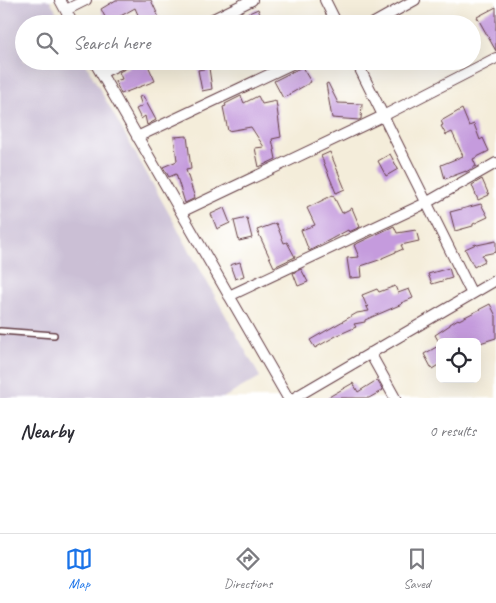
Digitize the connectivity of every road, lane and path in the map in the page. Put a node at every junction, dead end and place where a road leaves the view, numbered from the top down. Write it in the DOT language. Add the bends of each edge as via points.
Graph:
graph roads {
  1 [pos="60,0"];
  2 [pos="86,0"];
  3 [pos="252,0"];
  4 [pos="325,0"];
  5 [pos="415,0"];
  6 [pos="66,10"];
  7 [pos="68,15"];
  8 [pos="221,15"];
  9 [pos="332,15"];
  10 [pos="388,15"];
  11 [pos="496,58"];
  12 [pos="481,66"];
  13 [pos="99,70"];
  14 [pos="107,70"];
  15 [pos="279,70"];
  16 [pos="360,70"];
  17 [pos="473,70"];
  18 [pos="101,73"];
  19 [pos="383,116"];
  20 [pos="137,137"];
  21 [pos="496,163"];
  22 [pos="426,202"];
  23 [pos="181,212"];
  24 [pos="496,280"];
  25 [pos="472,294"];
  26 [pos="229,296"];
  27 [pos="0,331"];
  28 [pos="54,335"];
  29 [pos="370,353"];
  30 [pos="288,398"];
  31 [pos="294,398"];
  32 [pos="395,398"];
  1 -- 6 [label="street"];
  2 -- 6 [label="street"];
  3 -- 8 [label="street"];
  4 -- 9 [label="street"];
  5 -- 10 [label="street"];
  6 -- 7 [label="street"];
  11 -- 12 [label="street"];
  13 -- 18 [label="street"];
  14 -- 18 [label="street"];
  15 -- 20 [label="street"];
  16 -- 19 [label="street"];
  17 -- 19 [label="street"];
  18 -- 20 [label="street"];
  19 -- 22 [label="street"];
  19 -- 23 [label="street"];
  20 -- 23 [label="street"];
  21 -- 22 [label="street"];
  22 -- 25 [label="street"];
  22 -- 26 [label="street"];
  23 -- 26 [label="street"];
  24 -- 25 [label="street"];
  25 -- 29 [label="street"];
  26 -- 30 [label="street"];
  27 -- 28 [label="lane"];
  29 -- 31 [label="street"];
  29 -- 32 [label="street"];
}
